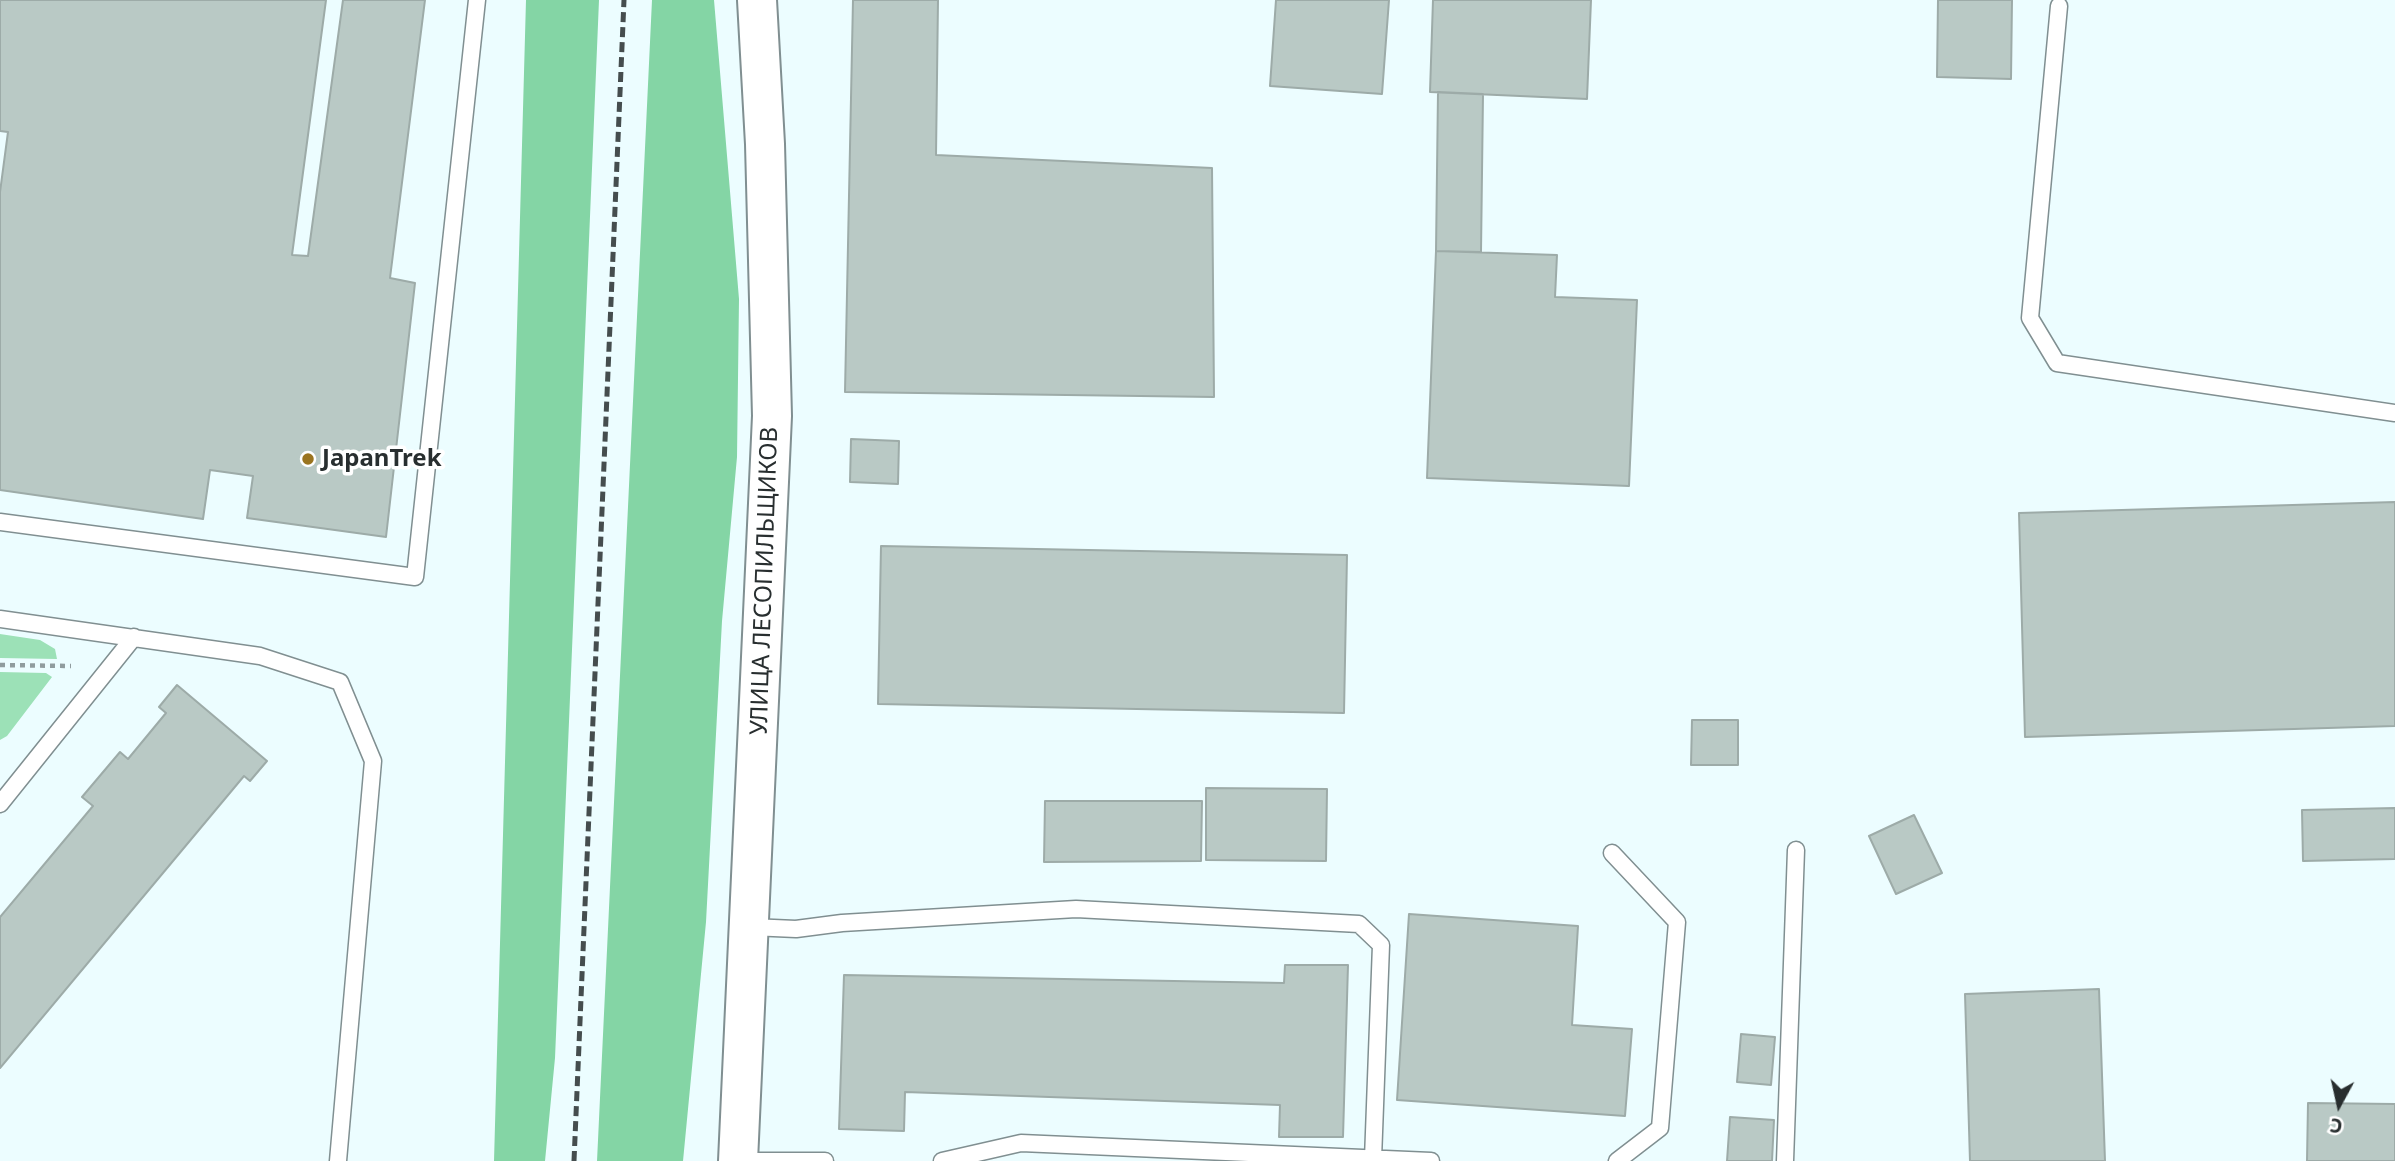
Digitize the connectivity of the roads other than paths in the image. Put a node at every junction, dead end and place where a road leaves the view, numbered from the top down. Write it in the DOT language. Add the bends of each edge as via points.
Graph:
graph roads {
  1 [pos="477,0"];
  2 [pos="757,0"];
  3 [pos="2059,6"];
  4 [pos="2395,413"];
  5 [pos="0,522"];
  6 [pos="0,620"];
  7 [pos="134,636"];
  8 [pos="0,804"];
  9 [pos="1796,850"];
  10 [pos="1612,853"];
  11 [pos="751,927"];
  12 [pos="1373,1159"];
  13 [pos="338,1161"];
  14 [pos="738,1161"];
  15 [pos="754,1161"];
  16 [pos="825,1161"];
  17 [pos="942,1161"];
  18 [pos="1431,1161"];
  19 [pos="1617,1161"];
  20 [pos="1785,1161"];
  1 -- 5 [label="lane" via="415,577"];
  2 -- 11 [label="main road, УЛИЦА ЛЕСОПИЛЬЩИКОВ" via="772,416"];
  3 -- 4 [label="lane" via="2030,318 2057,363"];
  6 -- 7 [label="lane"];
  7 -- 8 [label="lane"];
  7 -- 13 [label="lane" via="260,656 340,682 373,761"];
  9 -- 20 [label="lane"];
  10 -- 19 [label="lane" via="1677,922 1660,1128"];
  11 -- 12 [label="lane" via="796,929 1076,909 1359,924 1381,945"];
  11 -- 14 [label="main road, УЛИЦА ЛЕСОПИЛЬЩИКОВ"];
  12 -- 17 [label="lane" via="1021,1143"];
  12 -- 18 [label="lane"];
  15 -- 16 [label="lane"];
}
